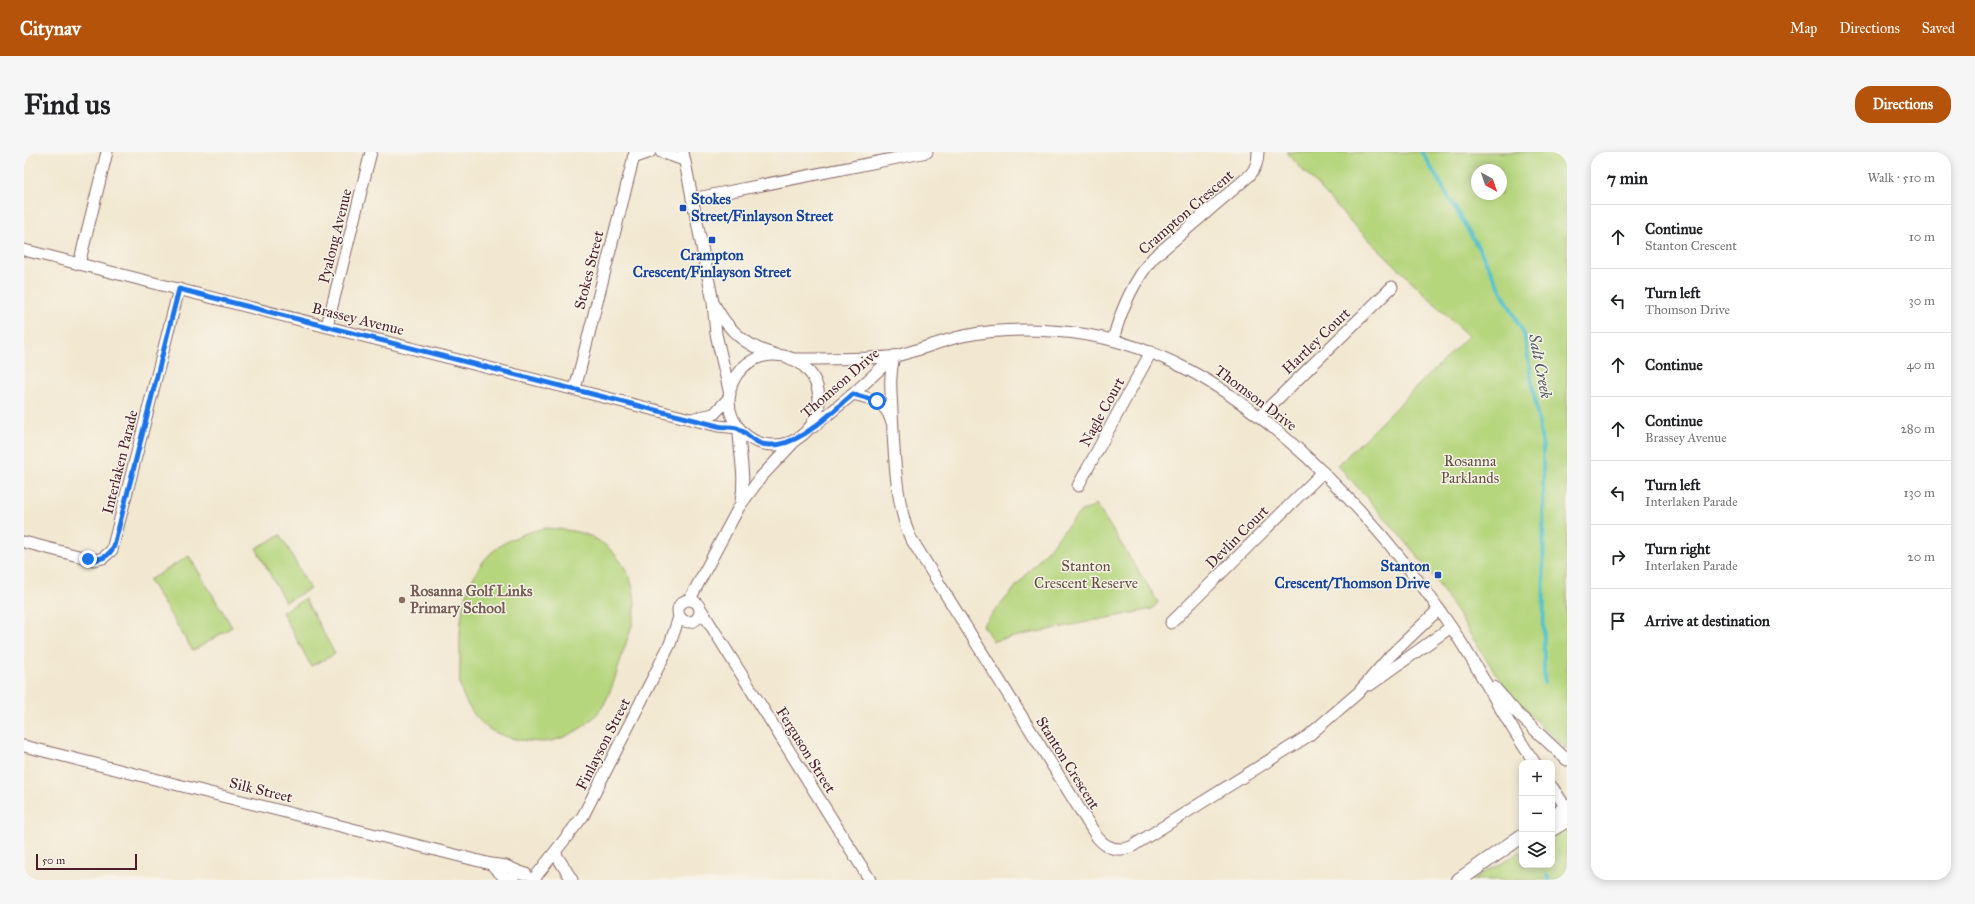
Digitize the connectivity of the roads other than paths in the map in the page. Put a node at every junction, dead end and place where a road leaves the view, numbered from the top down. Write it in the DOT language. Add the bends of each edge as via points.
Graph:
graph roads {
  1 [pos="107,152"];
  2 [pos="371,152"];
  3 [pos="650,152"];
  4 [pos="661,152"];
  5 [pos="927,152"];
  6 [pos="1258,152"];
  7 [pos="634,155"];
  8 [pos="683,156"];
  9 [pos="692,199"];
  10 [pos="24,250"];
  11 [pos="79,264"];
  12 [pos="1392,287"];
  13 [pos="179,289"];
  14 [pos="713,302"];
  15 [pos="327,326"];
  16 [pos="1113,340"];
  17 [pos="1151,352"];
  18 [pos="894,356"];
  19 [pos="788,358"];
  20 [pos="575,389"];
  21 [pos="853,394"];
  22 [pos="730,396"];
  23 [pos="1260,416"];
  24 [pos="685,417"];
  25 [pos="892,424"];
  26 [pos="739,428"];
  27 [pos="802,435"];
  28 [pos="1323,472"];
  29 [pos="1078,486"];
  30 [pos="740,507"];
  31 [pos="24,542"];
  32 [pos="696,604"];
  33 [pos="1439,609"];
  34 [pos="687,620"];
  35 [pos="1171,622"];
  36 [pos="1451,627"];
  37 [pos="717,637"];
  38 [pos="1480,672"];
  39 [pos="1358,693"];
  40 [pos="24,746"];
  41 [pos="1533,760"];
  42 [pos="1567,760"];
  43 [pos="1555,792"];
  44 [pos="1567,811"];
  45 [pos="1555,816"];
  46 [pos="1555,825"];
  47 [pos="1519,838"];
  48 [pos="1519,847"];
  49 [pos="555,853"];
  50 [pos="491,864"];
  51 [pos="1483,864"];
  52 [pos="527,876"];
  53 [pos="509,880"];
  54 [pos="572,880"];
  55 [pos="870,880"];
  56 [pos="1458,880"];
  1 -- 11 [label="street"];
  2 -- 15 [label="street, Pyalong Avenue"];
  3 -- 7 [label="street, Stokes Street"];
  4 -- 8 [label="street"];
  5 -- 9 [label="street"];
  6 -- 16 [label="street, Crampton Crescent" via="1256,168 1250,176 1153,258 1143,270 1125,303"];
  7 -- 20 [label="street, Stokes Street"];
  8 -- 9 [label="street"];
  9 -- 14 [label="street"];
  10 -- 11 [label="street, Brassey Avenue"];
  11 -- 13 [label="street, Brassey Avenue"];
  12 -- 23 [label="street, Hartley Court"];
  13 -- 15 [label="street, Brassey Avenue"];
  13 -- 31 [label="street, Interlaken Parade" via="112,550 103,558 94,560"];
  14 -- 19 [label="street" via="726,324 743,340 761,350"];
  14 -- 22 [label="street" via="716,334"];
  15 -- 20 [label="street, Brassey Avenue"];
  16 -- 17 [label="street, Thomson Drive"];
  16 -- 18 [label="street, Thomson Drive" via="1053,331 999,331 963,336"];
  17 -- 23 [label="street, Thomson Drive" via="1212,381"];
  17 -- 29 [label="street, Nagle Court"];
  18 -- 19 [label="street, Thomson Drive" via="827,360"];
  18 -- 21 [label="street, Thomson Drive"];
  18 -- 25 [label="street, Stanton Crescent" via="890,381"];
  19 -- 22 [label="street" via="768,356 752,361 735,378"];
  19 -- 27 [label="street" via="808,370 818,388 818,409 814,422"];
  20 -- 24 [label="street, Brassey Avenue"];
  21 -- 25 [label="street, Stanton Crescent" via="879,402 888,412"];
  21 -- 27 [label="street, Thomson Drive"];
  22 -- 24 [label="street, Brassey Avenue" via="711,415"];
  22 -- 26 [label="street" via="731,413"];
  23 -- 28 [label="street, Thomson Drive"];
  24 -- 26 [label="street, Brassey Avenue" via="724,428"];
  25 -- 39 [label="street, Stanton Crescent" via="900,506 910,537 1096,837 1106,846 1117,850 1131,847 1308,736"];
  26 -- 27 [label="street" via="750,438 768,445 781,445"];
  26 -- 30 [label="street" via="744,480"];
  27 -- 30 [label="street" via="764,474"];
  28 -- 33 [label="street, Thomson Drive" via="1390,544"];
  28 -- 35 [label="street, Devlin Court"];
  30 -- 32 [label="street" via="702,578"];
  32 -- 34 [label="street" via="700,615"];
  32 -- 34 [label="street" via="680,604 677,610"];
  32 -- 37 [label="street, Ferguson Street"];
  33 -- 36 [label="street, Thomson Drive"];
  33 -- 39 [label="street, Stanton Crescent" via="1390,656"];
  34 -- 37 [label="street, Ferguson Street"];
  34 -- 49 [label="street, Finlayson Street" via="670,644 586,809"];
  36 -- 38 [label="street, Thomson Drive"];
  36 -- 39 [label="street, Stanton Crescent"];
  37 -- 55 [label="street, Ferguson Street"];
  38 -- 41 [label="street, Thomson Drive" via="1506,720"];
  38 -- 42 [label="street, Thomson Drive" via="1514,711"];
  40 -- 50 [label="street, Silk Street"];
  43 -- 44 [label="street"];
  44 -- 45 [label="street"];
  44 -- 46 [label="street"];
  47 -- 51 [label="street"];
  48 -- 51 [label="street"];
  49 -- 52 [label="street, Finlayson Street"];
  49 -- 54 [label="street"];
  50 -- 52 [label="street, Silk Street" via="506,866"];
  50 -- 53 [label="street"];
  51 -- 56 [label="street"];
  52 -- 53 [label="street, Finlayson Street" via="513,875"];
}
